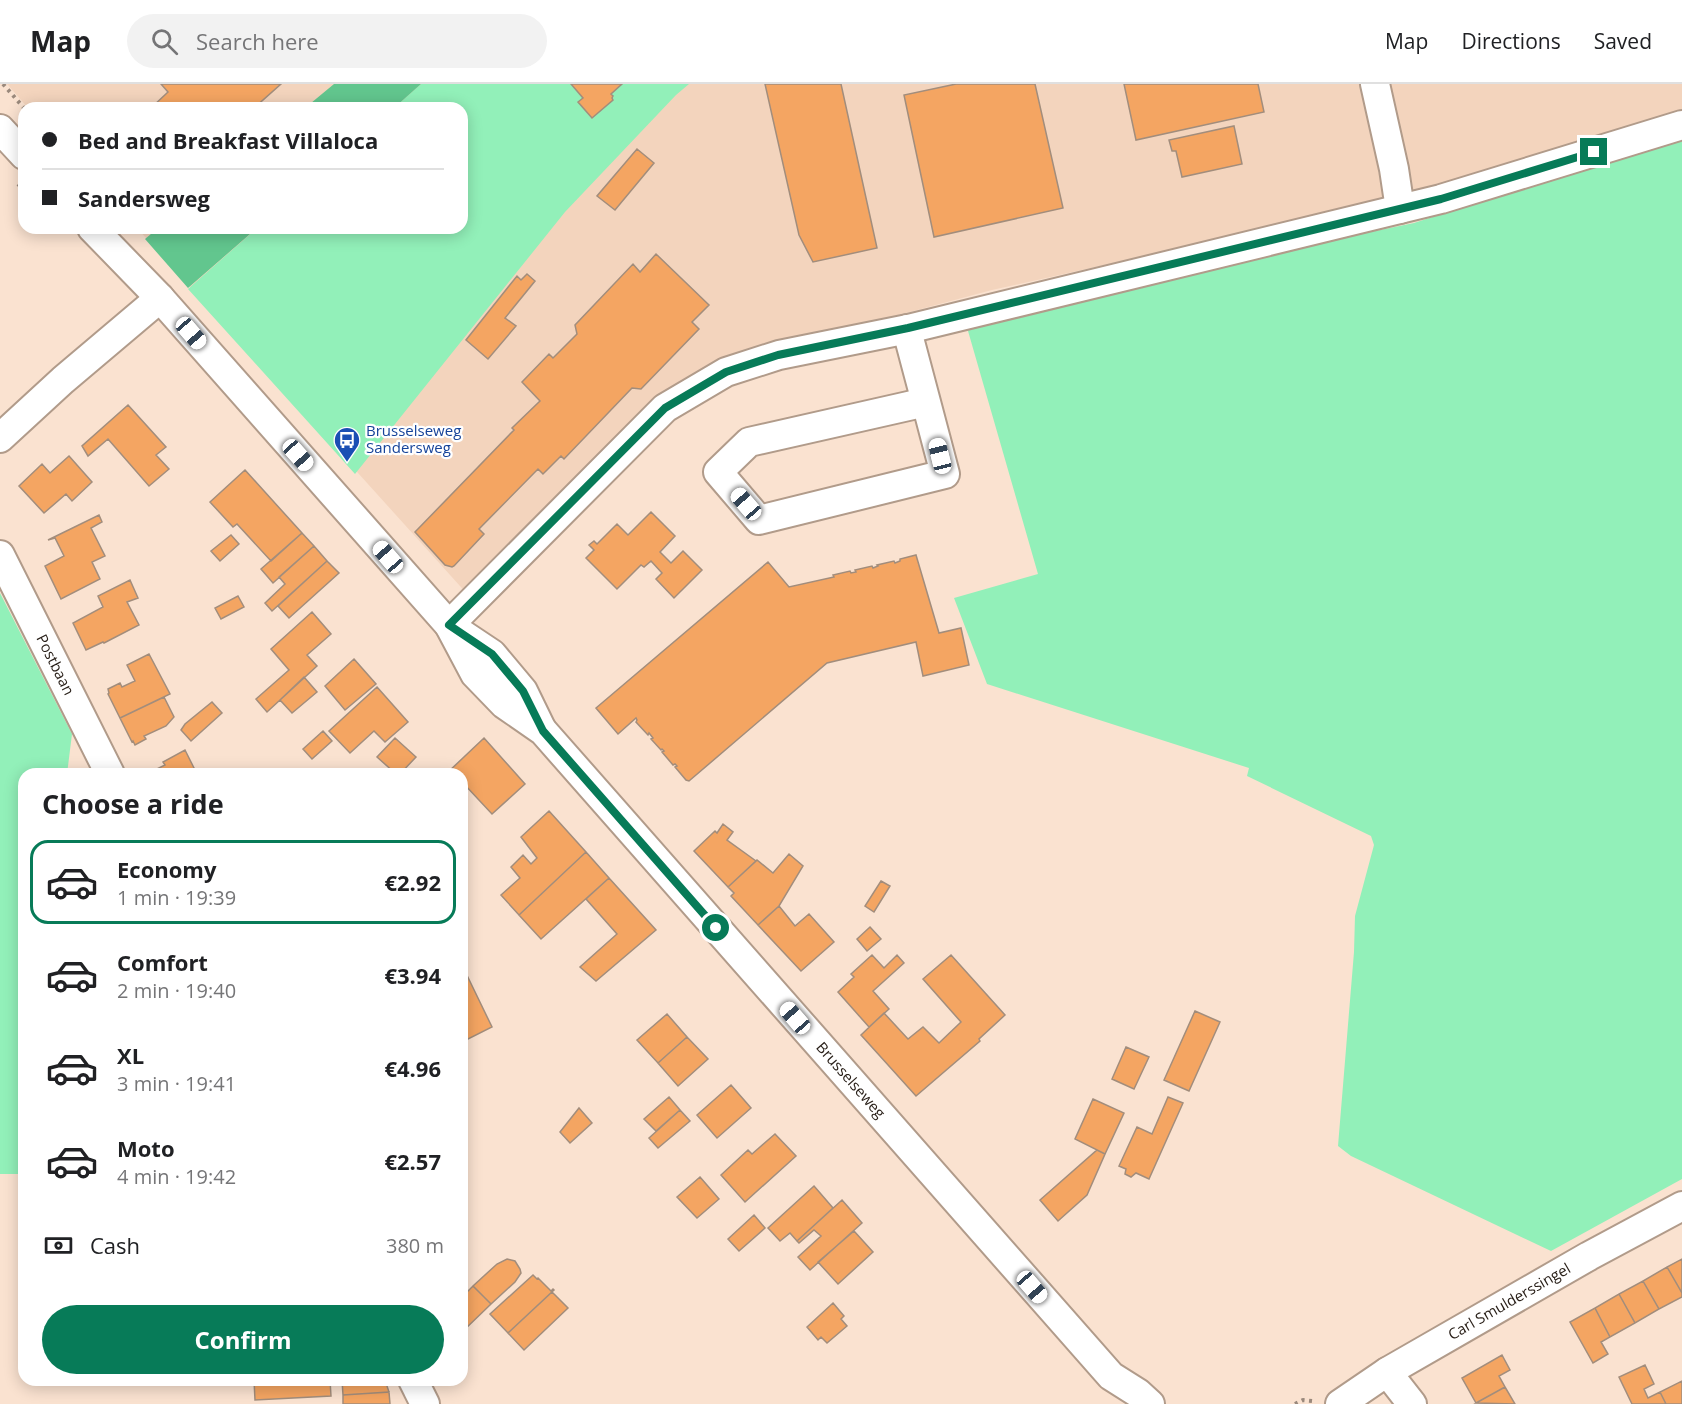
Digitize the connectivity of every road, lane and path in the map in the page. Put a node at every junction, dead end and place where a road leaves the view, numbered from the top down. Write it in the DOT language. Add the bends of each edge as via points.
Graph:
graph roads {
  1 [pos="3,84"];
  2 [pos="1376,84"];
  3 [pos="19,102"];
  4 [pos="1682,125"];
  5 [pos="0,129"];
  6 [pos="18,148"];
  7 [pos="1400,209"];
  8 [pos="98,234"];
  9 [pos="160,298"];
  10 [pos="908,328"];
  11 [pos="926,402"];
  12 [pos="0,438"];
  13 [pos="0,555"];
  14 [pos="449,625"];
  15 [pos="107,768"];
  16 [pos="1682,1206"];
  17 [pos="1387,1372"];
  18 [pos="1111,1376"];
  19 [pos="415,1386"];
  20 [pos="424,1404"];
  21 [pos="1123,1404"];
  22 [pos="1150,1404"];
  23 [pos="1340,1404"];
  24 [pos="1412,1404"];
  1 -- 3 [label="path"];
  2 -- 7 [label="street"];
  4 -- 7 [label="street"];
  5 -- 6 [label="street"];
  7 -- 10 [label="street"];
  8 -- 9 [label="street, Brusselseweg"];
  9 -- 12 [label="street"];
  9 -- 14 [label="street, Brusselseweg"];
  10 -- 11 [label="street"];
  10 -- 14 [label="street" via="742,366 665,408"];
  11 -- 11 [label="street" via="748,442 718,472 759,520 945,474"];
  13 -- 15 [label="street, Postbaan"];
  14 -- 18 [label="street, Brusselseweg" via="475,674 504,704 543,731"];
  16 -- 17 [label="street, Carl Smulderssingel"];
  17 -- 23 [label="street, Carl Smulderssingel"];
  17 -- 24 [label="street"];
  18 -- 21 [label="street, Brusselseweg"];
  18 -- 22 [label="street, Brusselseweg"];
  19 -- 20 [label="street"];
}
